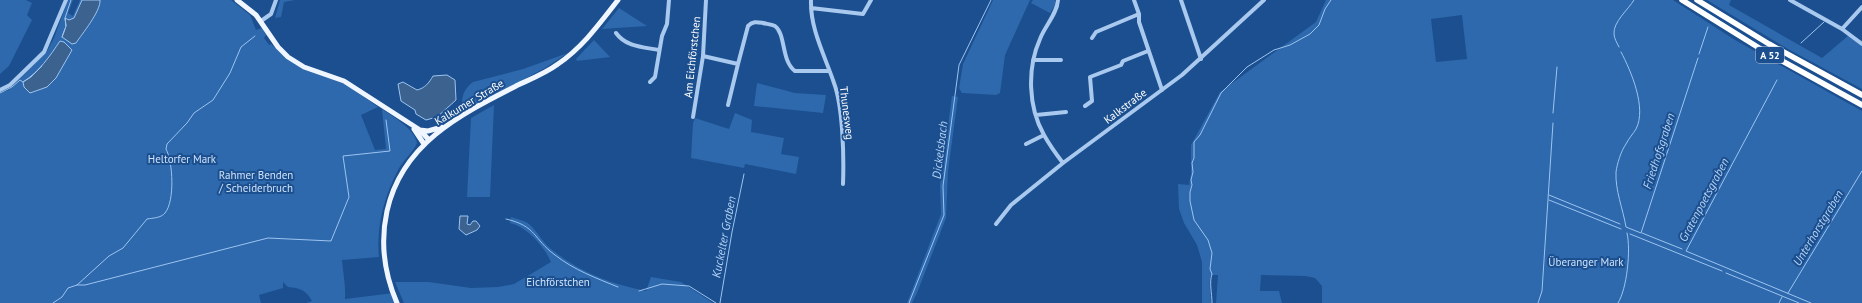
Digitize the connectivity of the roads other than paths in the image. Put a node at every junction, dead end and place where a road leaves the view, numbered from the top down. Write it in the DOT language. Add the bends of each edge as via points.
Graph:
graph roads {
  1 [pos="66,0"];
  2 [pos="237,0"];
  3 [pos="276,0"];
  4 [pos="618,0"];
  5 [pos="669,0"];
  6 [pos="706,0"];
  7 [pos="811,0"];
  8 [pos="871,0"];
  9 [pos="1058,0"];
  10 [pos="1134,0"];
  11 [pos="1181,0"];
  12 [pos="1264,0"];
  13 [pos="1682,0"];
  14 [pos="1698,0"];
  15 [pos="1790,0"];
  16 [pos="811,8"];
  17 [pos="1862,8"];
  18 [pos="1139,14"];
  19 [pos="261,20"];
  20 [pos="1842,29"];
  21 [pos="616,33"];
  22 [pos="1092,38"];
  23 [pos="1862,44"];
  24 [pos="659,50"];
  25 [pos="1148,50"];
  26 [pos="703,56"];
  27 [pos="1201,59"];
  28 [pos="1033,60"];
  29 [pos="1061,60"];
  30 [pos="738,64"];
  31 [pos="829,71"];
  32 [pos="650,82"];
  33 [pos="0,90"];
  34 [pos="1162,90"];
  35 [pos="1862,95"];
  36 [pos="728,105"];
  37 [pos="1862,105"];
  38 [pos="1085,106"];
  39 [pos="1066,112"];
  40 [pos="1036,115"];
  41 [pos="693,116"];
  42 [pos="447,126"];
  43 [pos="414,128"];
  44 [pos="420,130"];
  45 [pos="1044,135"];
  46 [pos="426,142"];
  47 [pos="1026,144"];
  48 [pos="1063,163"];
  49 [pos="843,184"];
  50 [pos="996,224"];
  51 [pos="397,303"];
  1 -- 33 [label="street" via="44,52 10,85"];
  2 -- 19 [label="main road"];
  3 -- 19 [label="street" via="271,14"];
  4 -- 42 [label="main road, Kalkumer Straße" via="581,46 567,58"];
  5 -- 24 [label="street" via="667,24"];
  6 -- 26 [label="street, Am Eichförstchen"];
  7 -- 16 [label="street, Thunesweg"];
  8 -- 16 [label="street" via="863,14"];
  9 -- 28 [label="street"];
  10 -- 18 [label="street"];
  11 -- 27 [label="street"];
  12 -- 27 [label="street, Kalkstraße"];
  13 -- 37 [label="highway, A 52" via="1764,52"];
  14 -- 35 [label="highway, A 52" via="1768,44"];
  15 -- 20 [label="street"];
  16 -- 31 [label="street, Thunesweg" via="812,20"];
  17 -- 20 [label="street"];
  18 -- 22 [label="street" via="1096,32"];
  18 -- 25 [label="street"];
  19 -- 43 [label="main road" via="278,47 288,57 304,67 344,81"];
  20 -- 23 [label="street"];
  21 -- 24 [label="street" via="630,45"];
  24 -- 32 [label="street" via="655,77"];
  25 -- 34 [label="street"];
  25 -- 38 [label="street" via="1123,61 1121,65 1090,77 1092,101"];
  26 -- 30 [label="street"];
  26 -- 41 [label="street, Am Eichförstchen"];
  27 -- 34 [label="street, Kalkstraße"];
  28 -- 29 [label="street"];
  28 -- 40 [label="street" via="1031,83"];
  30 -- 31 [label="street" via="748,26 756,22 772,25 778,30 788,63 792,68 800,72"];
  30 -- 36 [label="street"];
  31 -- 49 [label="street, Thunesweg" via="835,83 838,101"];
  34 -- 48 [label="street, Kalkstraße"];
  39 -- 40 [label="street"];
  40 -- 45 [label="street"];
  42 -- 44 [label="main road" via="428,131"];
  42 -- 46 [label="main road, Kalkumer Straße"];
  43 -- 44 [label="main road"];
  43 -- 46 [label="main road"];
  44 -- 46 [label="main road"];
  45 -- 47 [label="street"];
  45 -- 48 [label="street"];
  46 -- 51 [label="main road, Kalkumer Straße" via="400,175 392,193 385,223 386,268"];
  48 -- 50 [label="street, Kalkstraße" via="1011,205"];
}
